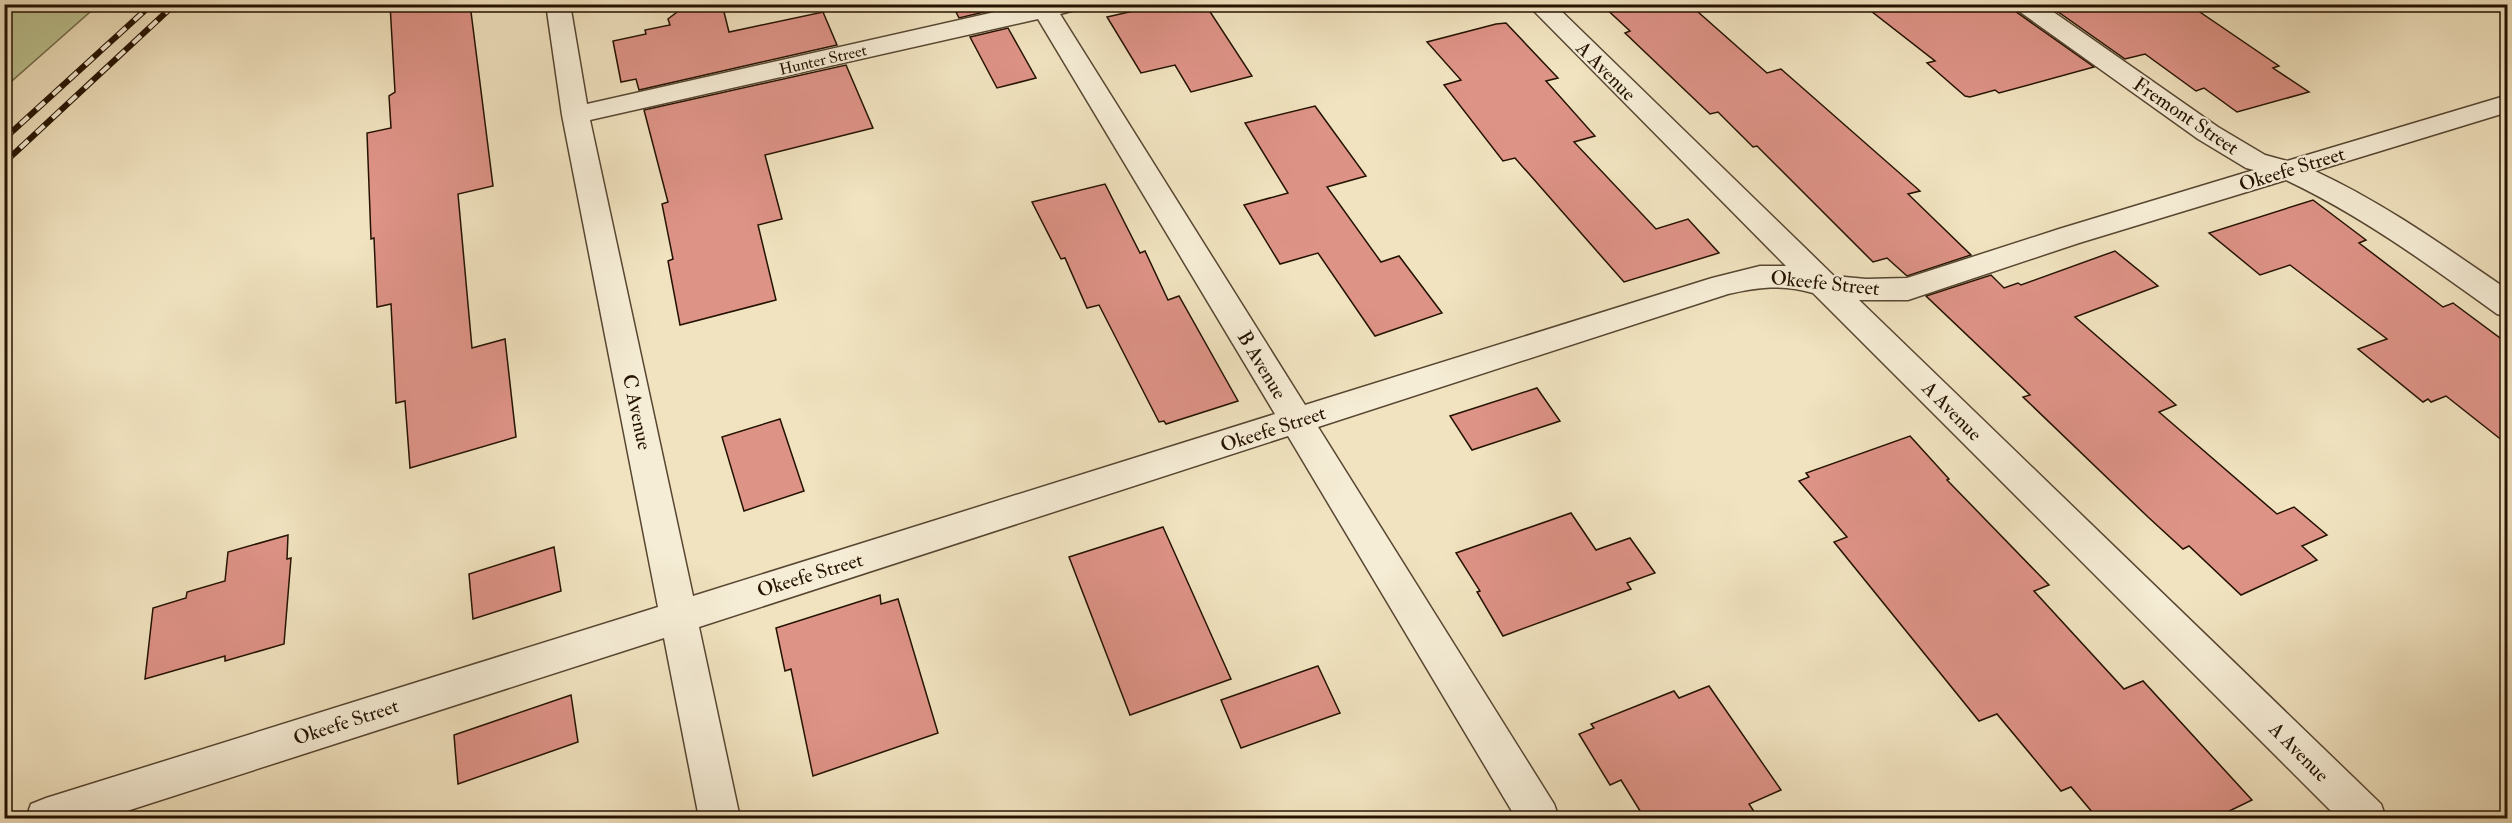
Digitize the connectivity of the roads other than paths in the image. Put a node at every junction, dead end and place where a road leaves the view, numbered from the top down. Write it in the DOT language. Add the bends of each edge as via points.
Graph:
graph roads {
  1 [pos="558,4"];
  2 [pos="1539,4"];
  3 [pos="2025,4"];
  4 [pos="1053,6"];
  5 [pos="2508,103"];
  6 [pos="575,115"];
  7 [pos="2289,170"];
  8 [pos="1824,285"];
  9 [pos="2508,306"];
  10 [pos="1296,421"];
  11 [pos="679,615"];
  12 [pos="46,819"];
  13 [pos="720,819"];
  14 [pos="1539,819"];
  15 [pos="2366,819"];
  1 -- 6 [label="street, C Avenue"];
  2 -- 8 [label="street, A Avenue"];
  3 -- 7 [label="street, Fremont Street" via="2208,134 2256,162"];
  4 -- 6 [label="street, Hunter Street"];
  4 -- 10 [label="street, B Avenue"];
  5 -- 7 [label="street, Okeefe Street"];
  6 -- 11 [label="street, C Avenue"];
  7 -- 8 [label="street, Okeefe Street" via="1908,289"];
  7 -- 9 [label="street, Fremont Street" via="2389,223"];
  8 -- 10 [label="street, Okeefe Street" via="1791,276 1760,276 1723,285"];
  8 -- 15 [label="street, A Avenue"];
  10 -- 11 [label="street, Okeefe Street"];
  10 -- 14 [label="street, B Avenue"];
  11 -- 12 [label="street, Okeefe Street"];
  11 -- 13 [label="street, C Avenue"];
}
